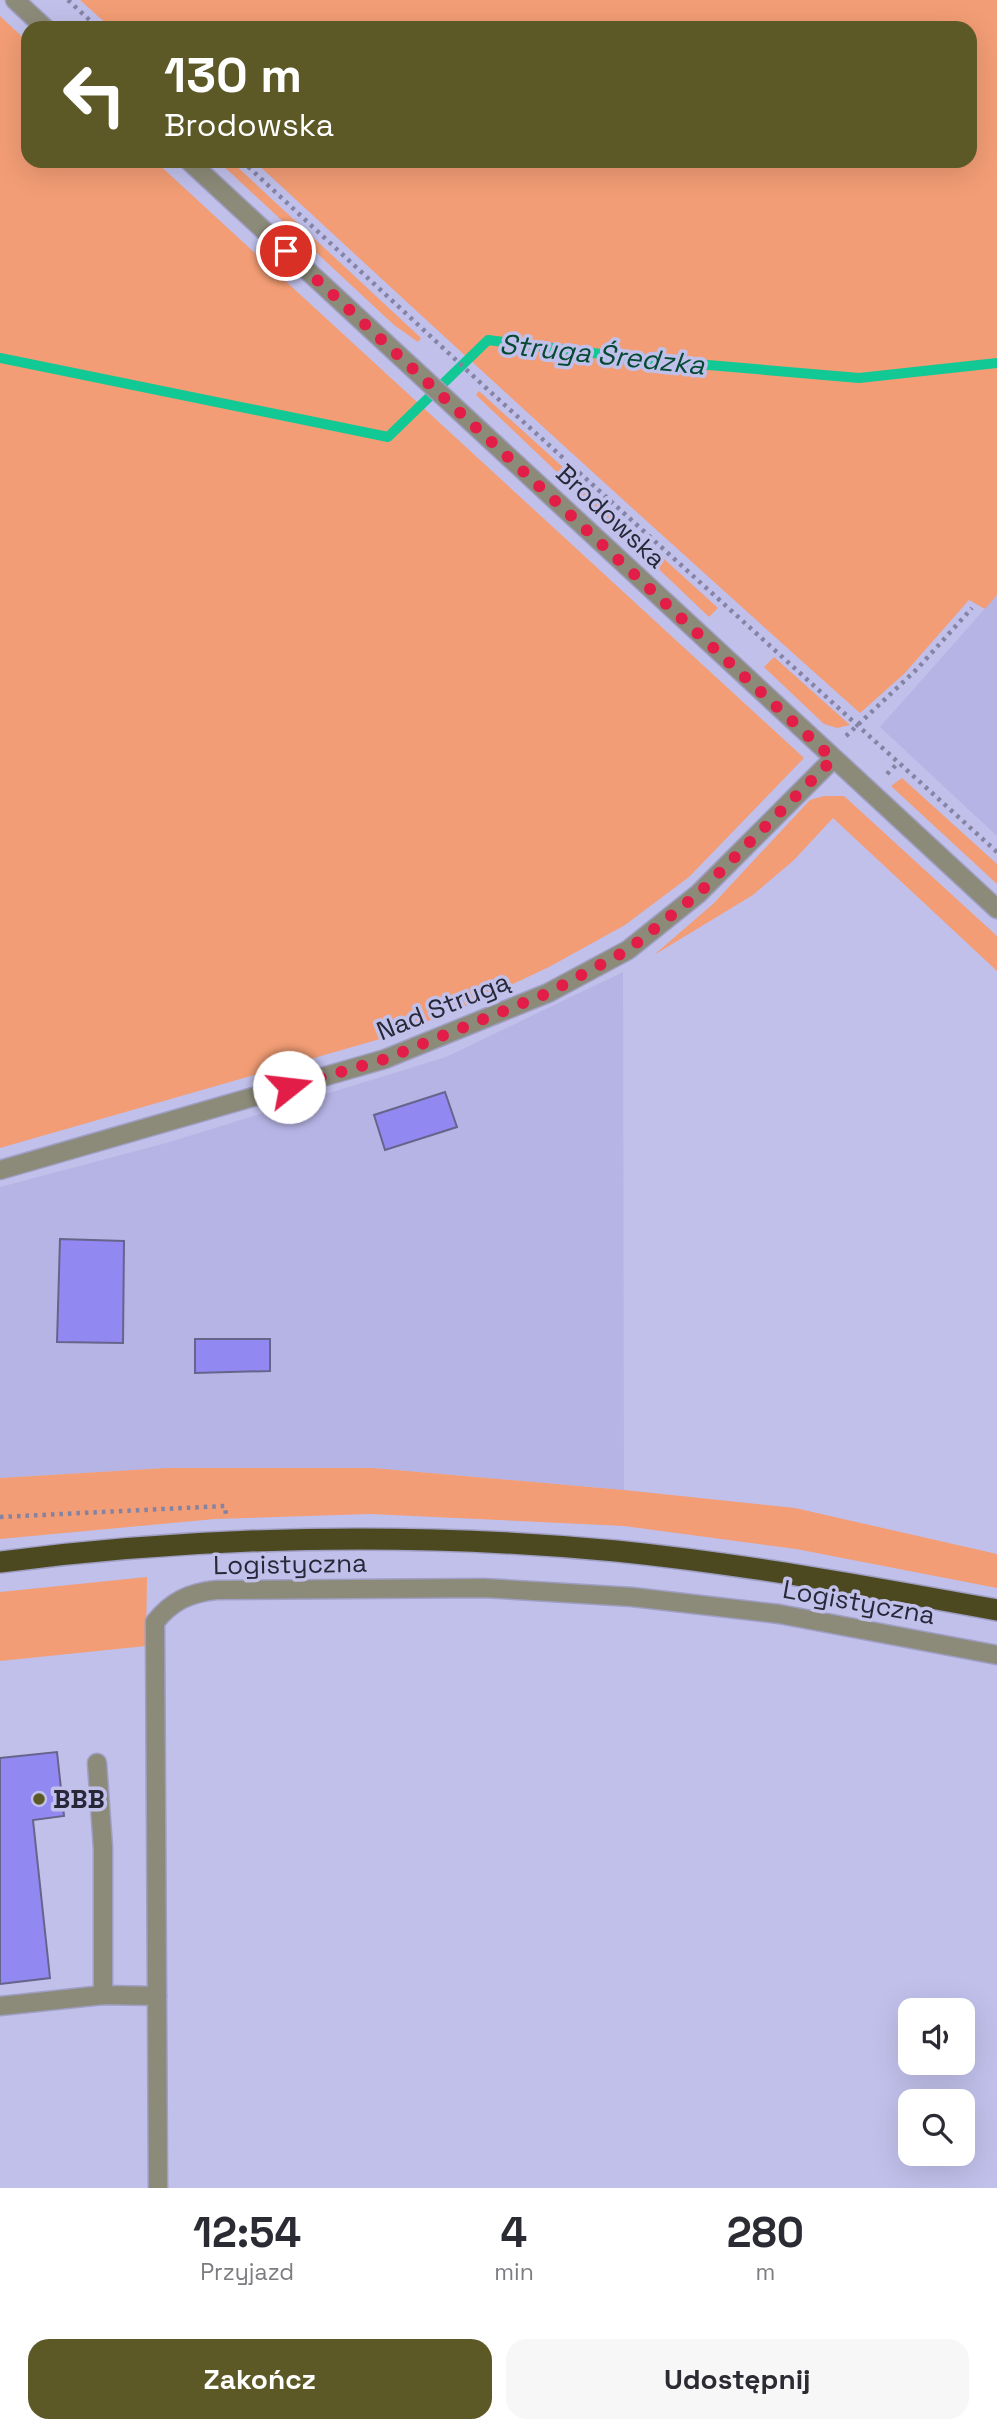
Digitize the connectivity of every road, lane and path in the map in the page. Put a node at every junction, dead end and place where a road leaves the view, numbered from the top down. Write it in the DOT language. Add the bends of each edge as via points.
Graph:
graph roads {
  1 [pos="15,0"];
  2 [pos="68,0"];
  3 [pos="38,21"];
  4 [pos="90,21"];
  5 [pos="197,168"];
  6 [pos="250,168"];
  7 [pos="972,608"];
  8 [pos="857,726"];
  9 [pos="831,756"];
  10 [pos="898,763"];
  11 [pos="884,778"];
  12 [pos="997,852"];
  13 [pos="997,909"];
  14 [pos="0,1170"];
  15 [pos="0,1517"];
  16 [pos="229,1544"];
  17 [pos="0,1562"];
  18 [pos="997,1610"];
  19 [pos="997,1654"];
  20 [pos="97,1763"];
  21 [pos="103,1995"];
  22 [pos="157,1996"];
  23 [pos="0,2006"];
  24 [pos="158,2188"];
  1 -- 3 [label="street"];
  2 -- 4 [label="path"];
  5 -- 9 [label="street, Brodowska"];
  6 -- 8 [label="path"];
  7 -- 8 [label="path"];
  8 -- 9 [label="path"];
  8 -- 10 [label="path"];
  9 -- 13 [label="street, Brodowska"];
  9 -- 14 [label="street, Nad Strugą" via="698,894 628,950 548,993 385,1059"];
  10 -- 11 [label="path"];
  10 -- 12 [label="path"];
  15 -- 16 [label="path" via="225,1506"];
  16 -- 17 [label="highway"];
  16 -- 18 [label="highway" via="453,1541 617,1552 842,1581"];
  19 -- 22 [label="street, Logistyczna" via="779,1614 632,1597 470,1588 216,1590 179,1599 155,1622"];
  20 -- 21 [label="street" via="103,1848"];
  21 -- 22 [label="street"];
  21 -- 23 [label="street"];
  22 -- 24 [label="street, Logistyczna"];
}
